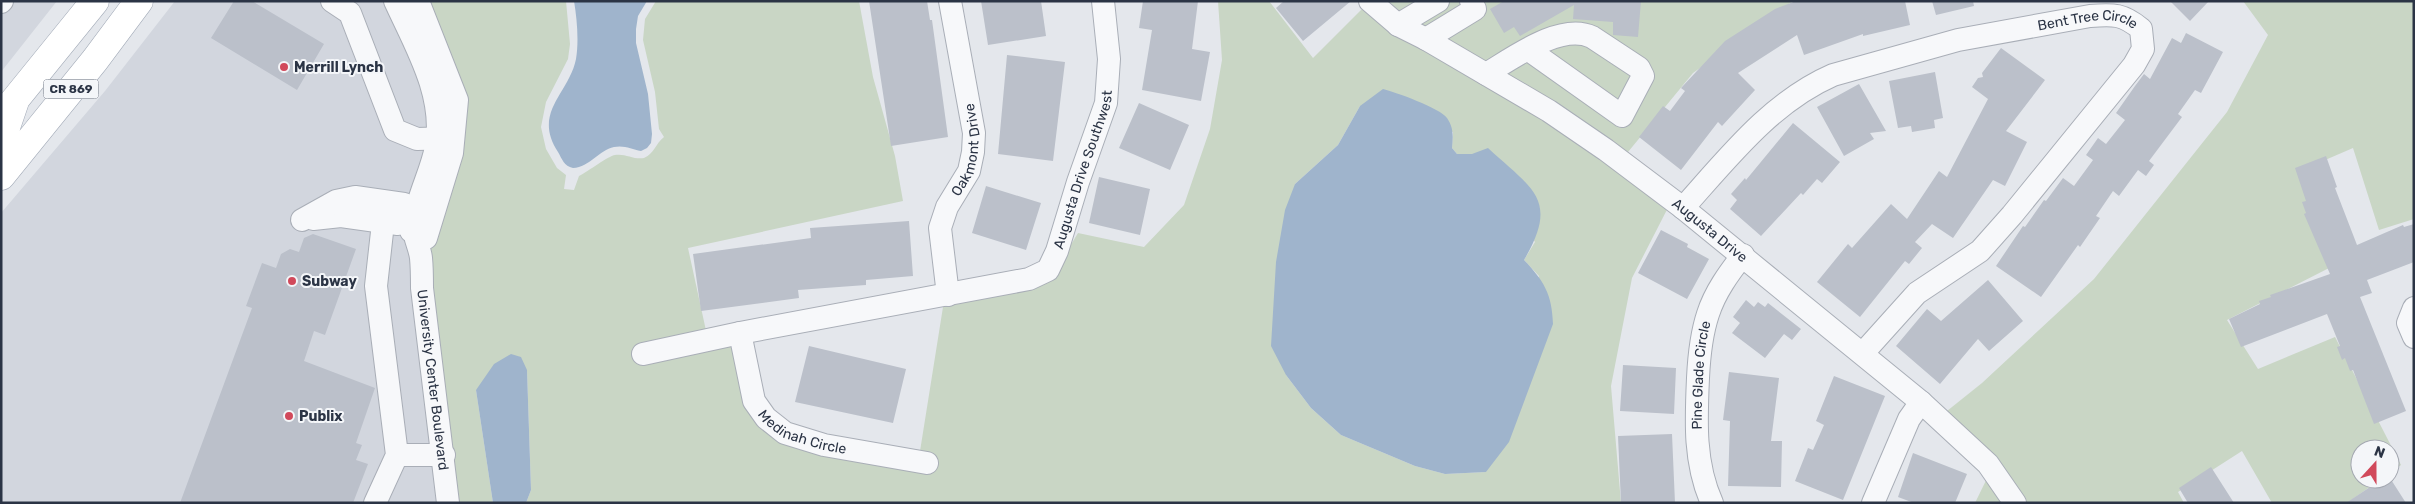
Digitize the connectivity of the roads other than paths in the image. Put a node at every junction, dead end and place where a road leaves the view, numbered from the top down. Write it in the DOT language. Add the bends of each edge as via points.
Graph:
graph roads {
  1 [pos="95,1"];
  2 [pos="139,1"];
  3 [pos="395,1"];
  4 [pos="418,1"];
  5 [pos="950,1"];
  6 [pos="1103,1"];
  7 [pos="1370,1"];
  8 [pos="1438,1"];
  9 [pos="1471,1"];
  10 [pos="331,2"];
  11 [pos="1398,25"];
  12 [pos="1426,39"];
  13 [pos="1529,50"];
  14 [pos="1486,74"];
  15 [pos="8,109"];
  16 [pos="1622,116"];
  17 [pos="445,139"];
  18 [pos="1,142"];
  19 [pos="1606,150"];
  20 [pos="1,176"];
  21 [pos="1683,208"];
  22 [pos="383,223"];
  23 [pos="409,224"];
  24 [pos="1743,255"];
  25 [pos="421,258"];
  26 [pos="948,295"];
  27 [pos="2414,308"];
  28 [pos="740,333"];
  29 [pos="2414,337"];
  30 [pos="1863,353"];
  31 [pos="643,354"];
  32 [pos="1920,402"];
  33 [pos="397,455"];
  34 [pos="444,455"];
  35 [pos="927,463"];
  36 [pos="375,503"];
  37 [pos="448,503"];
  38 [pos="1712,503"];
  39 [pos="1873,503"];
  40 [pos="2015,503"];
  1 -- 15 [label="main road, CR 869"];
  2 -- 20 [label="main road, CR 869"];
  3 -- 17 [label="street, University Center Boulevard" via="434,92"];
  4 -- 17 [label="street, University Center Boulevard" via="457,100"];
  5 -- 26 [label="street, Oakmont Drive" via="974,133 969,171 947,207 940,228"];
  6 -- 26 [label="street, Augusta Drive Southwest" via="1109,59 1106,103 1058,250 1048,270 1029,279"];
  7 -- 11 [label="street, Augusta Drive"];
  8 -- 11 [label="street"];
  9 -- 12 [label="street" via="1475,9"];
  10 -- 17 [label="street" via="350,14 395,130 417,139"];
  11 -- 12 [label="street, Augusta Drive"];
  12 -- 14 [label="street, Augusta Drive"];
  13 -- 14 [label="street"];
  13 -- 16 [label="street"];
  13 -- 16 [label="street" via="1564,34 1584,33 1639,68 1643,76"];
  14 -- 19 [label="street, Augusta Drive"];
  15 -- 18 [label="main road"];
  16 -- 19 [label="street"];
  17 -- 25 [label="street, University Center Boulevard" via="418,204 414,229"];
  19 -- 21 [label="street, Augusta Drive"];
  21 -- 24 [label="street, Augusta Drive"];
  21 -- 30 [label="street, Bent Tree Circle" via="1730,156 1784,104 1833,74 1958,40 2090,16 2127,17 2141,29 2143,49 2134,64 1980,251 1917,293"];
  22 -- 23 [label="street"];
  22 -- 23 [label="street" via="341,216 302,220 336,201 355,197 404,204"];
  22 -- 33 [label="street" via="376,286"];
  23 -- 25 [label="street"];
  24 -- 30 [label="street, Augusta Drive"];
  24 -- 38 [label="street, Pine Glade Circle" via="1715,296 1708,313 1700,354 1697,443 1702,476"];
  25 -- 34 [label="street, University Center Boulevard"];
  26 -- 28 [label="street"];
  27 -- 29 [label="street" via="2408,323"];
  28 -- 31 [label="street"];
  28 -- 35 [label="street, Medinah Circle" via="754,401 766,418 785,433 824,445"];
  30 -- 32 [label="street, Augusta Drive"];
  32 -- 39 [label="street" via="1909,419"];
  32 -- 40 [label="street, Augusta Drive" via="1988,464"];
  33 -- 34 [label="street"];
  33 -- 36 [label="street"];
  34 -- 37 [label="street, University Center Boulevard"];
}
